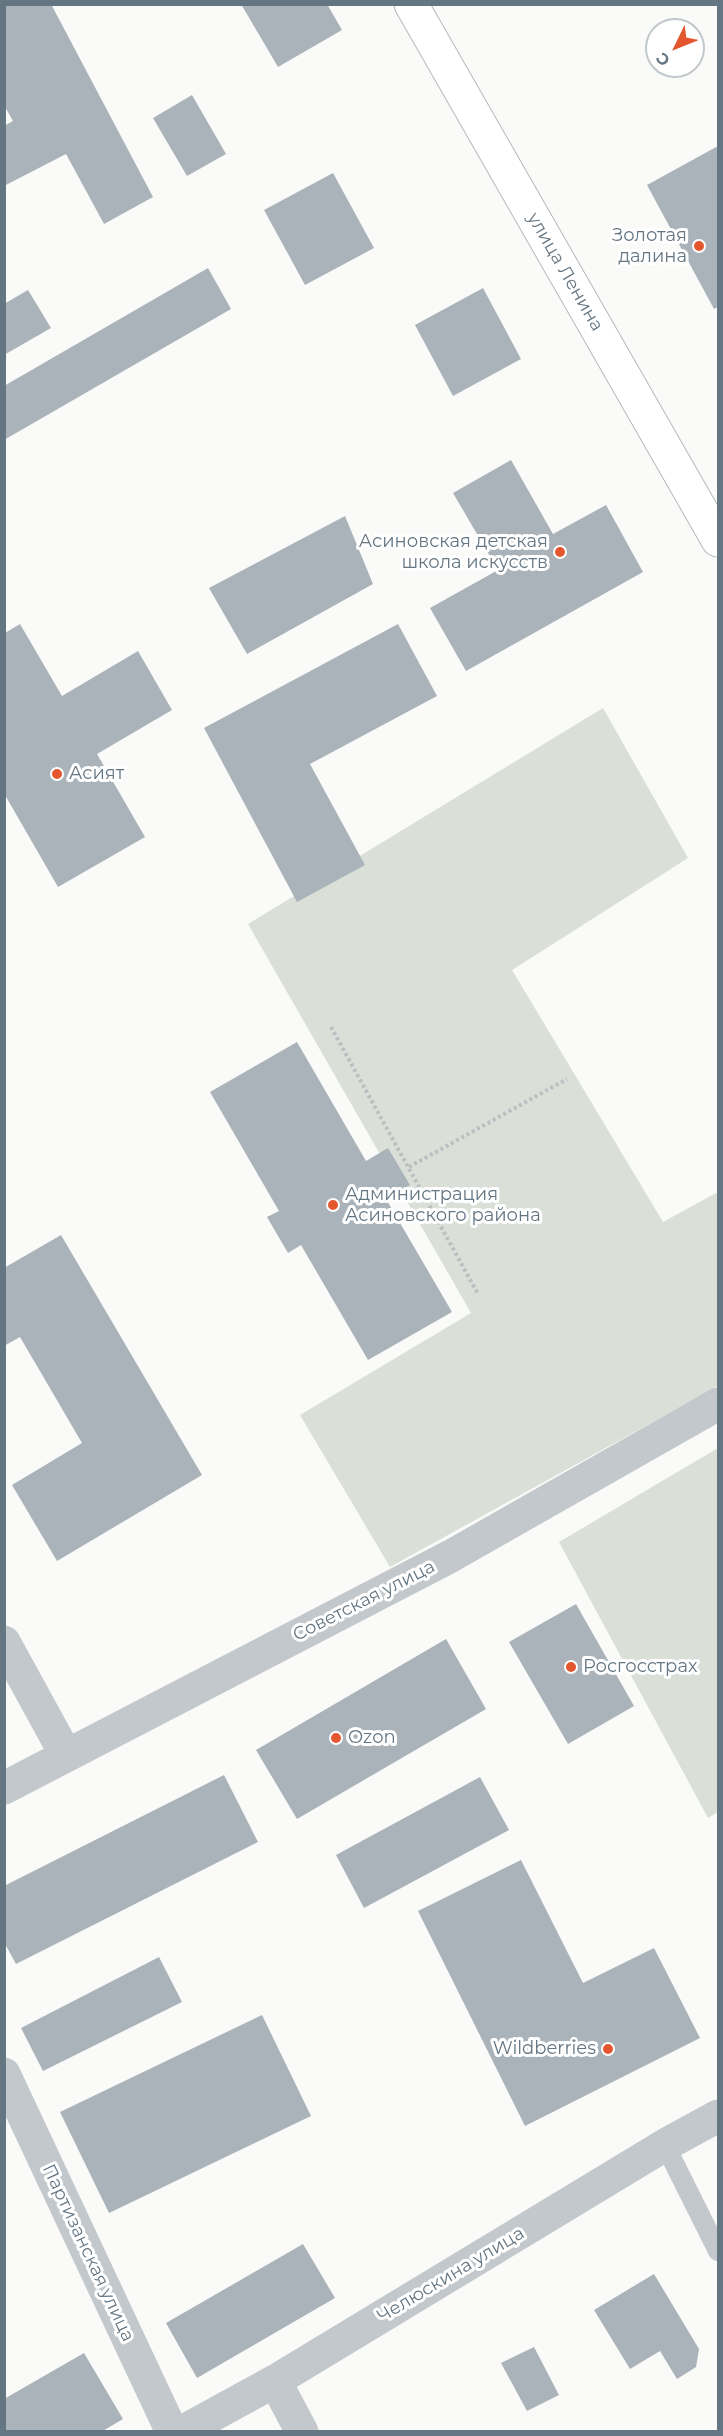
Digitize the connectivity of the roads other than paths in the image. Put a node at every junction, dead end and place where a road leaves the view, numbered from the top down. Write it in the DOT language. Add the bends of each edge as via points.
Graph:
graph roads {
  1 [pos="411,4"];
  2 [pos="718,540"];
  3 [pos="718,1404"];
  4 [pos="4,1642"];
  5 [pos="66,1755"];
  6 [pos="4,1788"];
  7 [pos="4,2074"];
  8 [pos="718,2116"];
  9 [pos="665,2145"];
  10 [pos="718,2251"];
  11 [pos="275,2381"];
  12 [pos="172,2432"];
  13 [pos="182,2432"];
  14 [pos="302,2432"];
  1 -- 2 [label="main road, улица Ленина"];
  3 -- 5 [label="street, Советская улица" via="452,1556"];
  4 -- 5 [label="street"];
  5 -- 6 [label="street, Советская улица"];
  7 -- 12 [label="street, Партизанская улица"];
  8 -- 9 [label="street, Челюскина улица"];
  9 -- 10 [label="lane"];
  9 -- 11 [label="street, Челюскина улица"];
  11 -- 13 [label="street, Челюскина улица"];
  11 -- 14 [label="street"];
}
